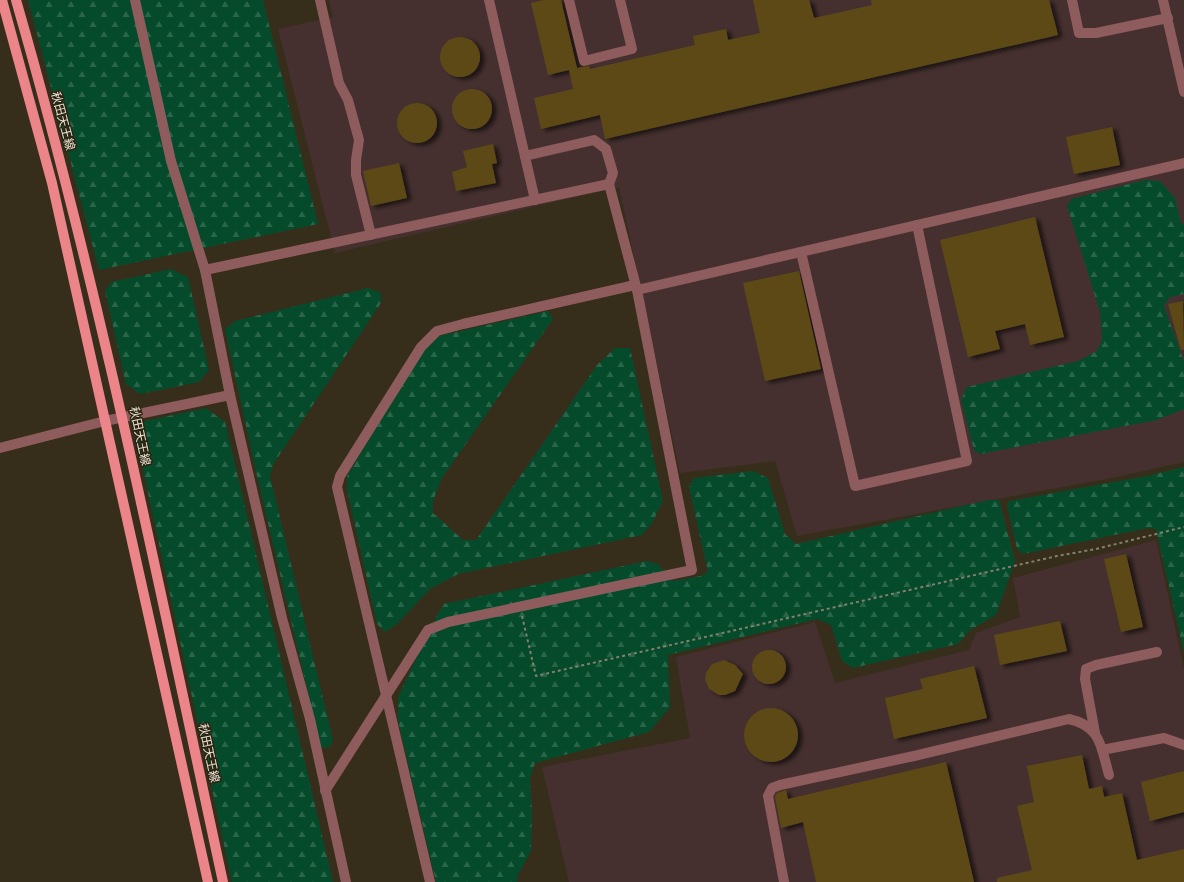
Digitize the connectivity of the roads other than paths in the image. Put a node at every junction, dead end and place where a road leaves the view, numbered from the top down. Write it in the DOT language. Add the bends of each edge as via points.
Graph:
graph roads {
  1 [pos="2,0"];
  2 [pos="16,0"];
  3 [pos="135,0"];
  4 [pos="320,0"];
  5 [pos="489,0"];
  6 [pos="569,0"];
  7 [pos="620,0"];
  8 [pos="1072,0"];
  9 [pos="1164,0"];
  10 [pos="1168,18"];
  11 [pos="1184,92"];
  12 [pos="525,156"];
  13 [pos="1184,163"];
  14 [pos="609,184"];
  15 [pos="535,200"];
  16 [pos="917,225"];
  17 [pos="371,235"];
  18 [pos="801,252"];
  19 [pos="205,270"];
  20 [pos="636,288"];
  21 [pos="230,395"];
  22 [pos="123,418"];
  23 [pos="105,421"];
  24 [pos="0,448"];
  25 [pos="1157,652"];
  26 [pos="386,696"];
  27 [pos="1095,733"];
  28 [pos="1184,745"];
  29 [pos="1102,750"];
  30 [pos="1109,775"];
  31 [pos="325,791"];
  32 [pos="208,882"];
  33 [pos="223,882"];
  34 [pos="346,882"];
  35 [pos="430,882"];
  36 [pos="784,882"];
  1 -- 23 [label="main road" via="52,182"];
  2 -- 22 [label="main road, 秋田天王線" via="65,179"];
  3 -- 19 [label="lane" via="171,161"];
  4 -- 17 [label="lane" via="339,83 348,100 360,140 356,175"];
  5 -- 12 [label="lane"];
  6 -- 7 [label="lane" via="584,60 632,49"];
  8 -- 10 [label="lane" via="1079,33 1096,33"];
  9 -- 10 [label="lane"];
  10 -- 11 [label="lane"];
  12 -- 14 [label="lane" via="594,140 606,150 613,173"];
  12 -- 15 [label="lane"];
  13 -- 16 [label="lane"];
  14 -- 15 [label="lane"];
  14 -- 20 [label="lane"];
  15 -- 17 [label="lane"];
  16 -- 18 [label="lane"];
  16 -- 18 [label="lane" via="967,461 855,486"];
  17 -- 19 [label="lane"];
  18 -- 20 [label="lane"];
  19 -- 21 [label="lane"];
  20 -- 26 [label="lane" via="437,331 421,347 340,476 337,486"];
  20 -- 26 [label="lane" via="692,570 448,622 428,630"];
  21 -- 22 [label="lane"];
  21 -- 31 [label="lane"];
  22 -- 23 [label="lane"];
  22 -- 33 [label="main road, 秋田天王線"];
  23 -- 24 [label="lane"];
  23 -- 32 [label="main road"];
  25 -- 27 [label="lane" via="1096,665 1086,670 1085,679"];
  26 -- 31 [label="lane"];
  26 -- 35 [label="lane"];
  27 -- 29 [label="lane"];
  27 -- 36 [label="lane" via="1088,725 1069,718 772,788 768,796 768,806"];
  28 -- 29 [label="lane" via="1164,738"];
  29 -- 30 [label="lane"];
  31 -- 34 [label="lane"];
}
